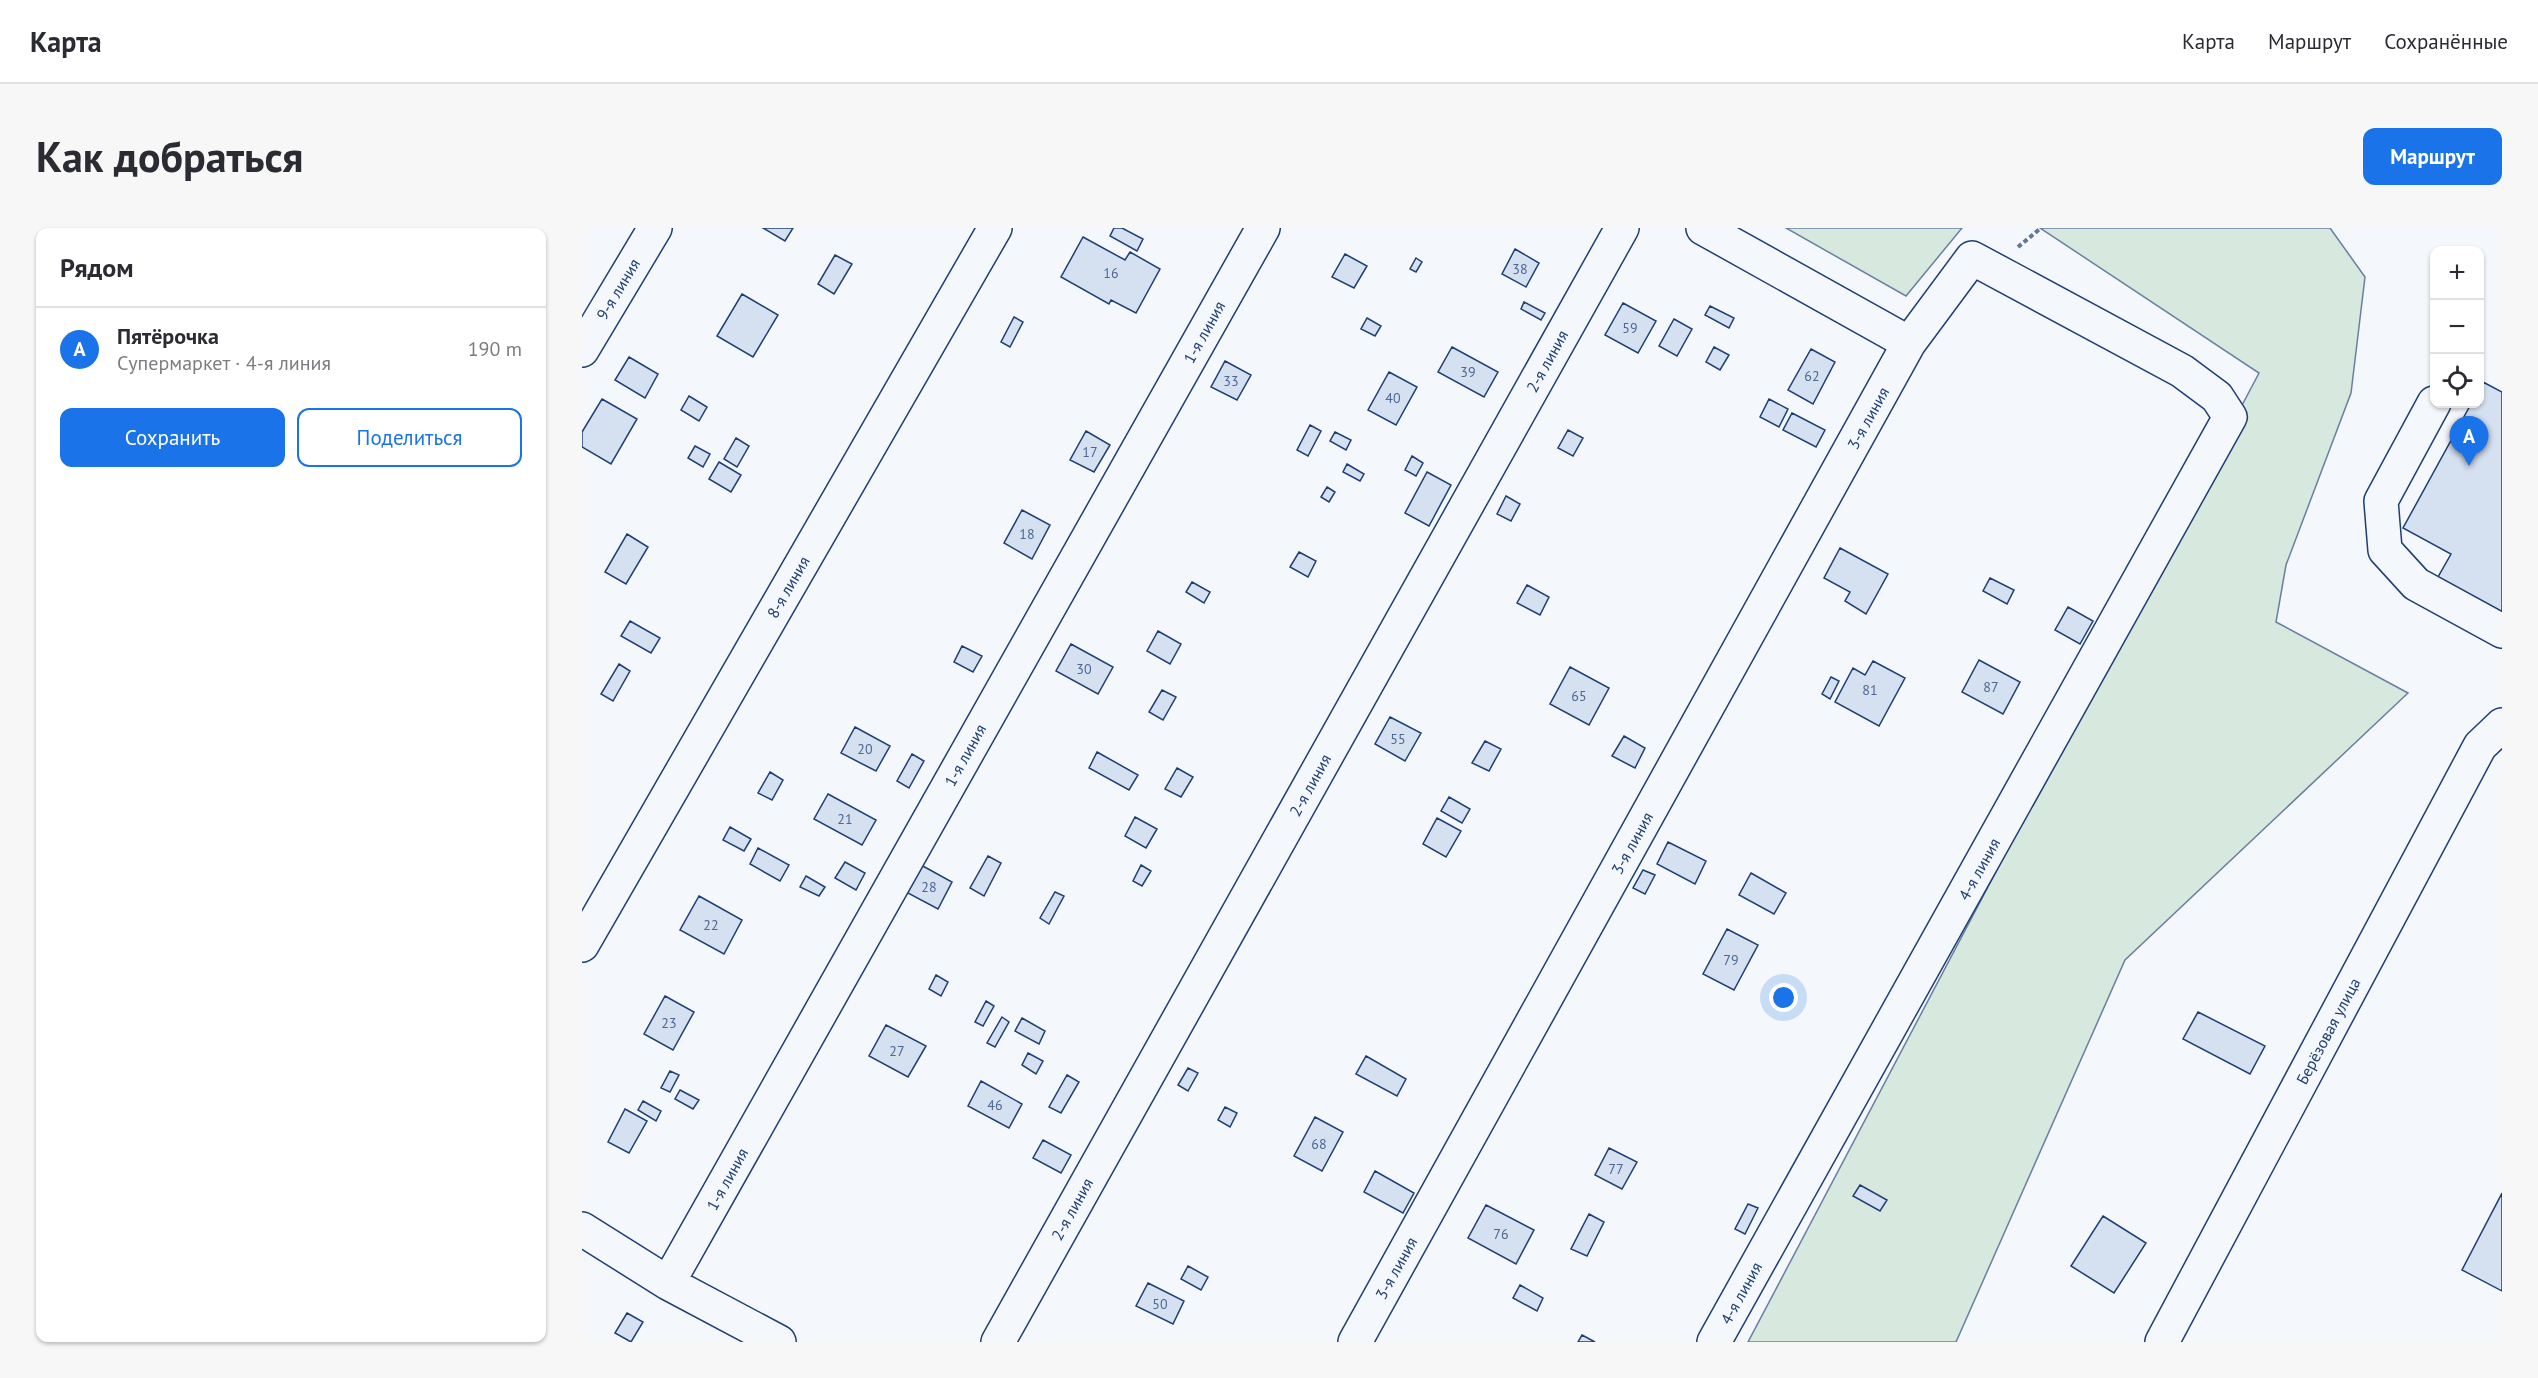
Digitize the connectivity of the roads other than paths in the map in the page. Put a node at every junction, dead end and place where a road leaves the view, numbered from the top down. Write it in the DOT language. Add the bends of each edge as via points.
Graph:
graph roads {
  1 [pos="655,228"];
  2 [pos="995,228"];
  3 [pos="1263,228"];
  4 [pos="1622,228"];
  5 [pos="1703,228"];
  6 [pos="1909,343"];
  7 [pos="582,350"];
  8 [pos="2217,397"];
  9 [pos="2431,408"];
  10 [pos="2502,630"];
  11 [pos="2502,725"];
  12 [pos="582,945"];
  13 [pos="582,1230"];
  14 [pos="669,1282"];
  15 [pos="779,1342"];
  16 [pos="998,1342"];
  17 [pos="1355,1342"];
  18 [pos="1714,1342"];
  19 [pos="2162,1342"];
  1 -- 7 [label="street, 9-я линия"];
  2 -- 12 [label="street, 8-я линия"];
  3 -- 14 [label="street, 1-я линия"];
  4 -- 16 [label="street, 2-я линия"];
  5 -- 6 [label="street"];
  6 -- 8 [label="street, 3-я линия" via="1972,258 2182,371"];
  6 -- 17 [label="street, 3-я линия"];
  8 -- 18 [label="street, 4-я линия" via="2230,417 2218,442"];
  9 -- 10 [label="street" via="2381,501 2385,550 2416,584"];
  11 -- 19 [label="street, Берёзовая улица" via="2480,746"];
  13 -- 14 [label="street"];
  14 -- 15 [label="street"];
}
